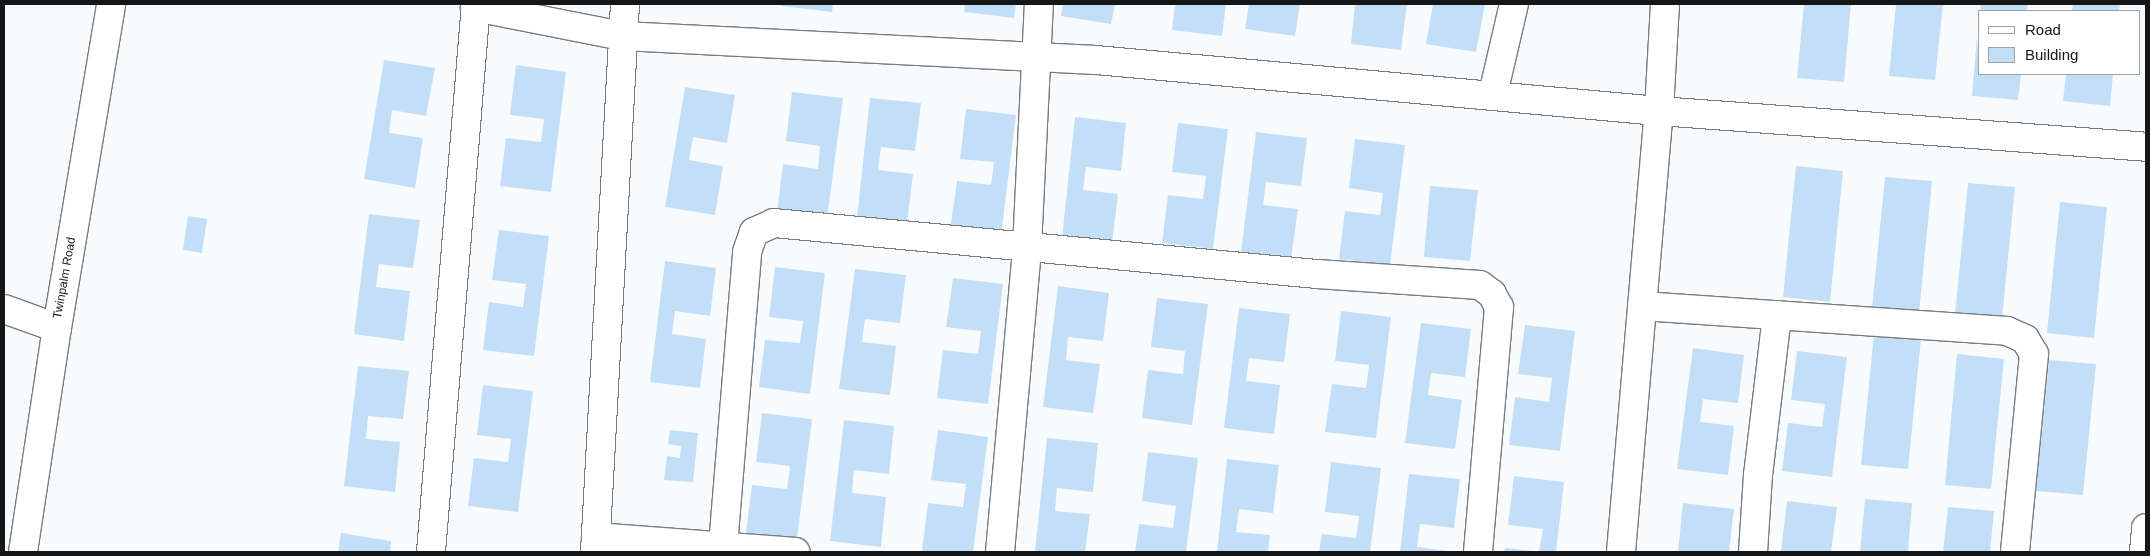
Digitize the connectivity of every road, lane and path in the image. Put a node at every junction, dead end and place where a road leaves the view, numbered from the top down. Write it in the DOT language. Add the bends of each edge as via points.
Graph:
graph roads {
  1 [pos="111,4"];
  2 [pos="625,4"];
  3 [pos="1040,4"];
  4 [pos="1514,4"];
  5 [pos="1665,4"];
  6 [pos="475,5"];
  7 [pos="622,36"];
  8 [pos="1036,57"];
  9 [pos="1493,94"];
  10 [pos="1659,111"];
  11 [pos="2146,148"];
  12 [pos="1027,248"];
  13 [pos="1642,306"];
  14 [pos="4,309"];
  15 [pos="1777,315"];
  16 [pos="57,328"];
  17 [pos="2146,528"];
  18 [pos="595,545"];
  19 [pos="723,546"];
  20 [pos="23,552"];
  21 [pos="431,552"];
  22 [pos="795,552"];
  23 [pos="1000,552"];
  24 [pos="1478,552"];
  25 [pos="1621,552"];
  26 [pos="1753,552"];
  27 [pos="2015,552"];
  28 [pos="2144,552"];
  1 -- 16 [label="main road, Twinpalm Road"];
  2 -- 7 [label="main road"];
  3 -- 8 [label="main road"];
  4 -- 9 [label="main road"];
  5 -- 10 [label="main road"];
  6 -- 7 [label="main road"];
  6 -- 21 [label="main road"];
  7 -- 8 [label="main road"];
  7 -- 18 [label="main road"];
  8 -- 9 [label="main road"];
  8 -- 12 [label="main road"];
  9 -- 10 [label="main road"];
  10 -- 11 [label="main road"];
  10 -- 13 [label="main road"];
  12 -- 19 [label="main road" via="774,223 754,232 747,252"];
  12 -- 23 [label="main road"];
  12 -- 24 [label="main road" via="1480,285 1492,294 1499,307"];
  13 -- 15 [label="main road"];
  13 -- 25 [label="main road"];
  14 -- 16 [label="main road"];
  15 -- 26 [label="main road" via="1758,475"];
  15 -- 27 [label="main road" via="2006,331 2025,339 2034,354"];
  16 -- 20 [label="main road, Twinpalm Road"];
  17 -- 28 [label="main road"];
  18 -- 19 [label="main road"];
  19 -- 22 [label="main road"];
}
